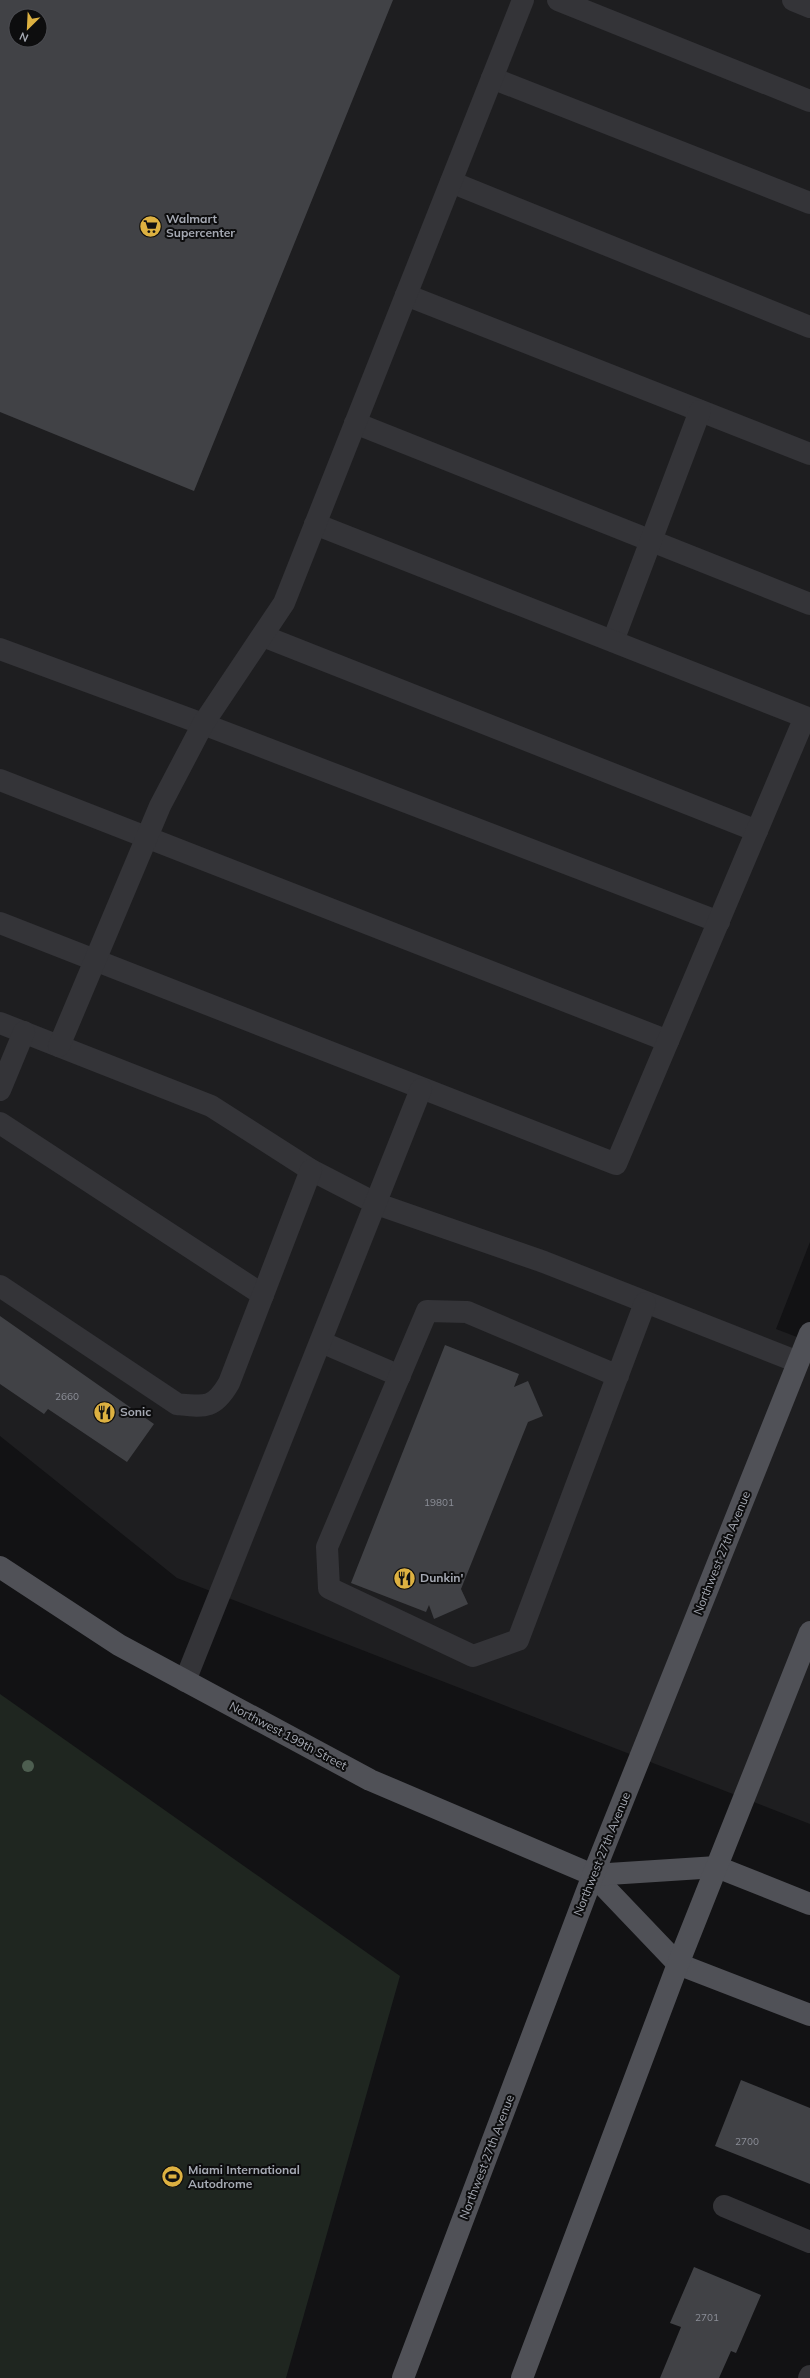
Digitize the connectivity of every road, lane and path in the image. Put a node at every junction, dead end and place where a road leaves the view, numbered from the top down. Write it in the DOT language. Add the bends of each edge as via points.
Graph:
graph roads {
  1 [pos="523,0"];
  2 [pos="558,0"];
  3 [pos="793,0"];
  4 [pos="810,7"];
  5 [pos="492,78"];
  6 [pos="810,101"];
  7 [pos="451,182"];
  8 [pos="810,204"];
  9 [pos="406,295"];
  10 [pos="810,327"];
  11 [pos="700,411"];
  12 [pos="355,423"];
  13 [pos="810,454"];
  14 [pos="315,524"];
  15 [pos="652,541"];
  16 [pos="810,604"];
  17 [pos="263,636"];
  18 [pos="613,641"];
  19 [pos="0,649"];
  20 [pos="203,724"];
  21 [pos="0,780"];
  22 [pos="757,831"];
  23 [pos="146,838"];
  24 [pos="719,922"];
  25 [pos="0,923"];
  26 [pos="95,961"];
  27 [pos="0,1023"];
  28 [pos="24,1032"];
  29 [pos="668,1041"];
  30 [pos="59,1046"];
  31 [pos="421,1089"];
  32 [pos="0,1090"];
  33 [pos="0,1123"];
  34 [pos="311,1170"];
  35 [pos="376,1204"];
  36 [pos="0,1286"];
  37 [pos="263,1296"];
  38 [pos="645,1303"];
  39 [pos="810,1333"];
  40 [pos="321,1342"];
  41 [pos="798,1362"];
  42 [pos="400,1376"];
  43 [pos="618,1376"];
  44 [pos="0,1566"];
  45 [pos="810,1632"];
  46 [pos="185,1681"];
  47 [pos="717,1867"];
  48 [pos="593,1875"];
  49 [pos="810,1904"];
  50 [pos="678,1964"];
  51 [pos="810,2015"];
  52 [pos="724,2206"];
  53 [pos="810,2242"];
  54 [pos="402,2378"];
  55 [pos="522,2378"];
  1 -- 5 [label="street"];
  2 -- 6 [label="street"];
  3 -- 4 [label="street"];
  5 -- 7 [label="street"];
  5 -- 8 [label="street"];
  7 -- 9 [label="street"];
  7 -- 10 [label="street"];
  9 -- 11 [label="street"];
  9 -- 12 [label="street"];
  11 -- 13 [label="street"];
  11 -- 15 [label="street"];
  12 -- 14 [label="street"];
  12 -- 15 [label="street"];
  14 -- 17 [label="street" via="284,603"];
  14 -- 18 [label="street"];
  15 -- 16 [label="street"];
  15 -- 18 [label="street"];
  17 -- 20 [label="street"];
  17 -- 22 [label="street"];
  18 -- 22 [label="street" via="805,717"];
  19 -- 20 [label="street"];
  20 -- 23 [label="street"];
  20 -- 24 [label="street"];
  21 -- 23 [label="street"];
  22 -- 24 [label="street"];
  23 -- 26 [label="street"];
  23 -- 29 [label="street"];
  24 -- 29 [label="street"];
  25 -- 26 [label="street"];
  26 -- 30 [label="street"];
  26 -- 31 [label="street"];
  27 -- 28 [label="street"];
  28 -- 30 [label="street"];
  28 -- 32 [label="street"];
  29 -- 31 [label="street" via="616,1164"];
  30 -- 34 [label="street" via="211,1106"];
  31 -- 35 [label="street"];
  33 -- 37 [label="street"];
  34 -- 35 [label="street"];
  34 -- 37 [label="street"];
  35 -- 38 [label="street" via="544,1262"];
  35 -- 40 [label="street"];
  36 -- 37 [label="street" via="178,1404 205,1407 220,1399 229,1383"];
  38 -- 41 [label="street"];
  38 -- 43 [label="street"];
  39 -- 41 [label="main road, Northwest 27th Avenue"];
  40 -- 42 [label="street"];
  40 -- 46 [label="street"];
  41 -- 48 [label="main road, Northwest 27th Avenue"];
  42 -- 43 [label="street" via="427,1311 467,1312"];
  42 -- 43 [label="street" via="327,1547 329,1588 473,1656 518,1640"];
  44 -- 46 [label="main road, Northwest 199th Street" via="119,1645"];
  45 -- 47 [label="main road"];
  46 -- 48 [label="main road, Northwest 199th Street" via="370,1780"];
  47 -- 48 [label="main road, Northwest 199th Street"];
  47 -- 49 [label="main road, Northwest 199th Street"];
  47 -- 50 [label="main road"];
  48 -- 50 [label="main road, Northwest 199th Street"];
  48 -- 54 [label="main road, Northwest 27th Avenue"];
  50 -- 51 [label="main road, Northwest 199th Street"];
  50 -- 55 [label="main road"];
  52 -- 53 [label="street"];
}
